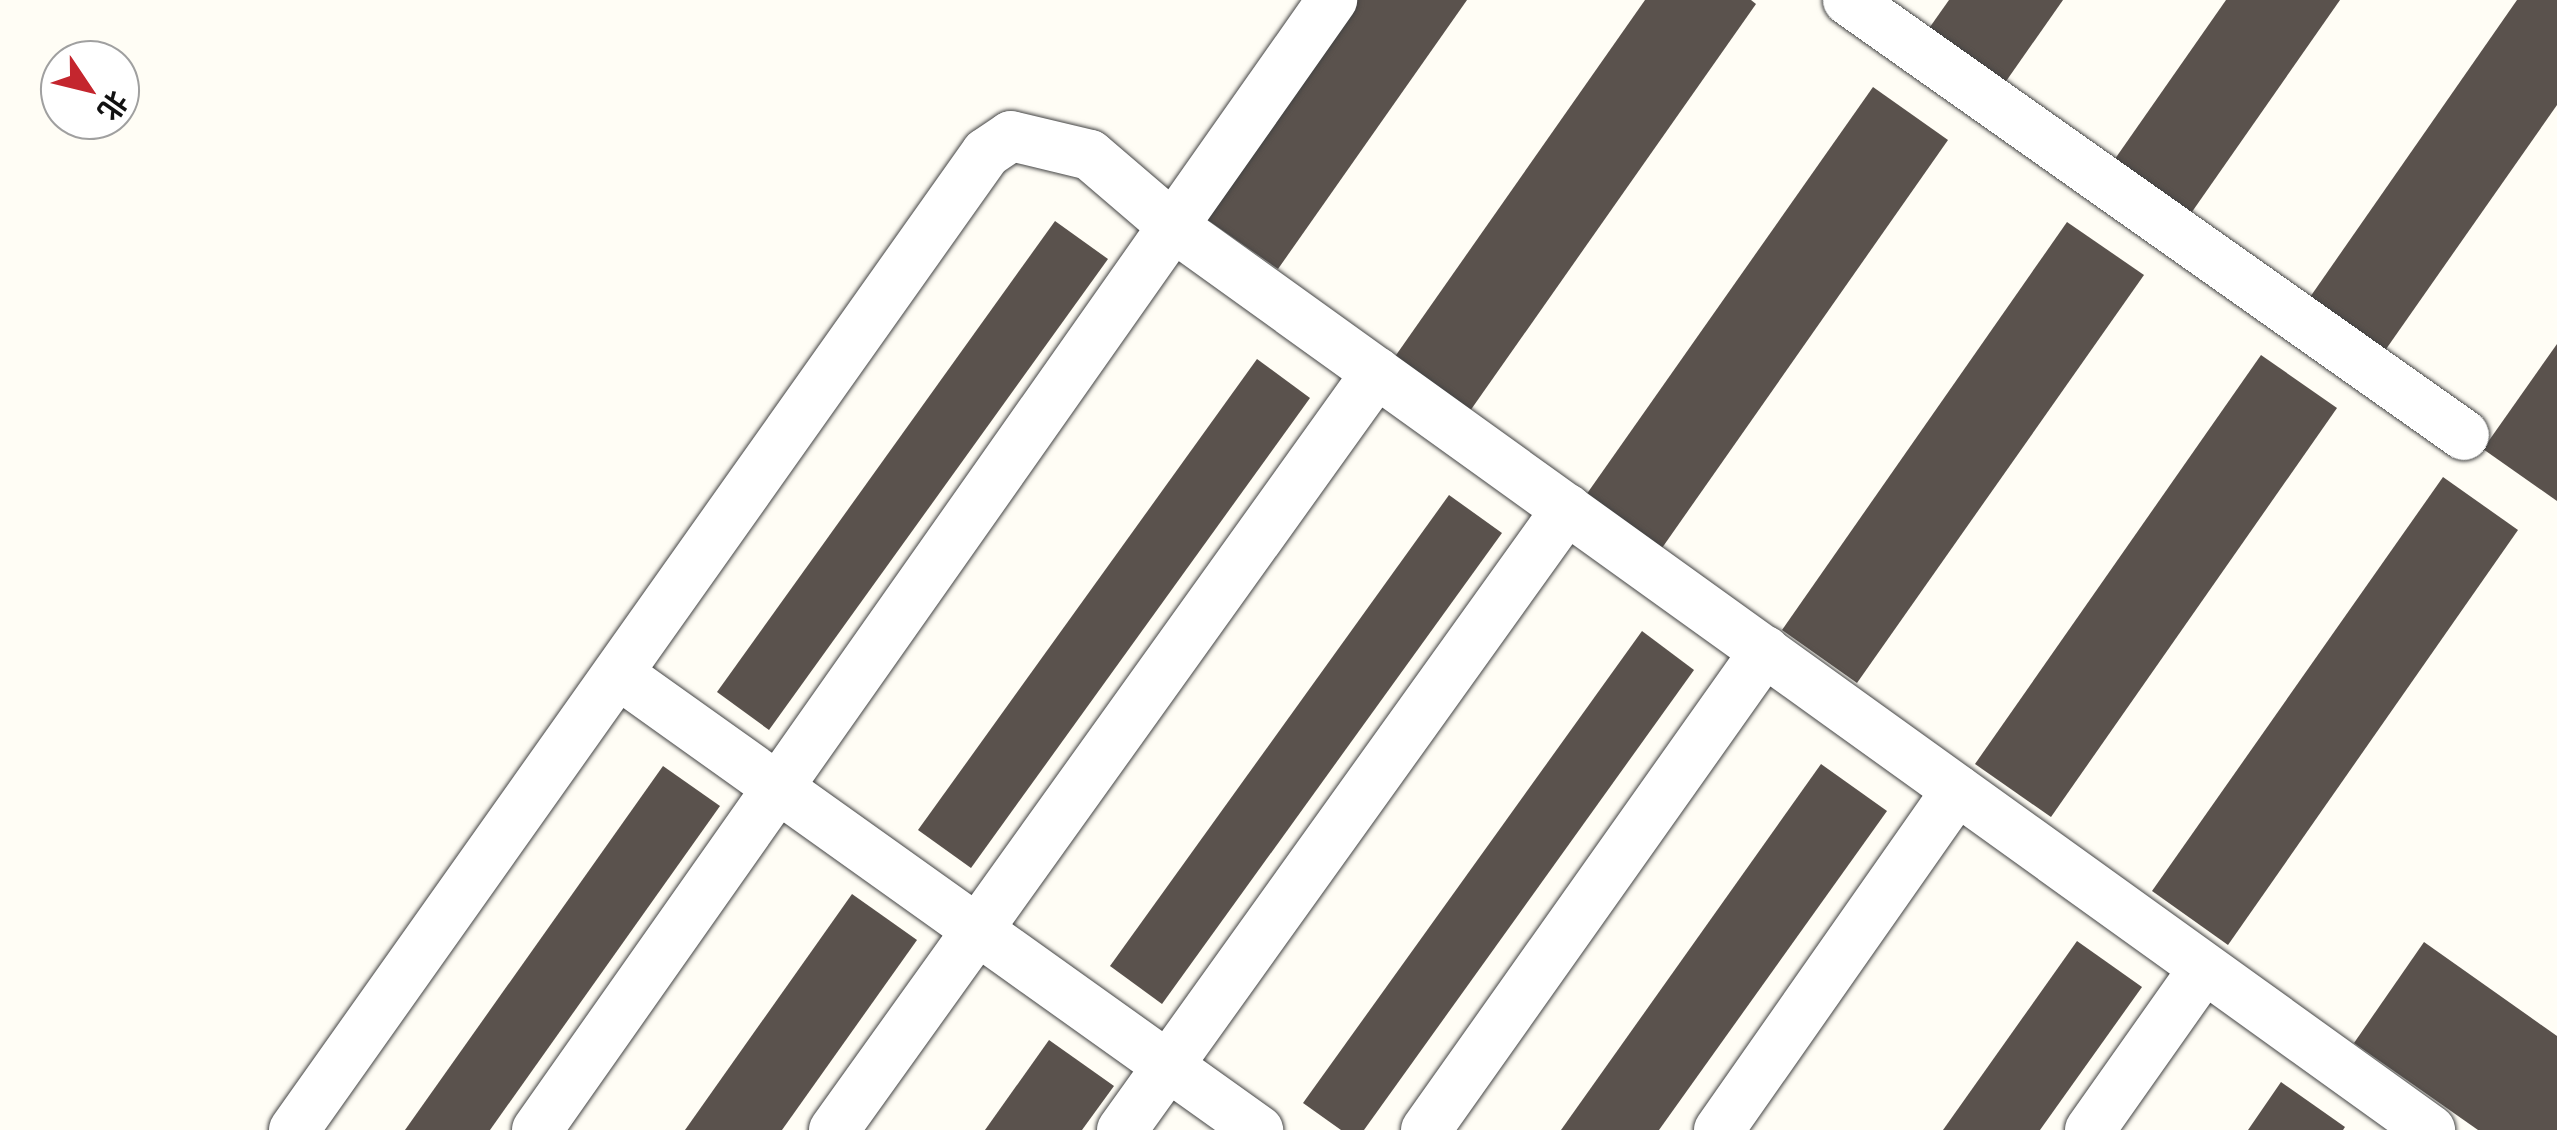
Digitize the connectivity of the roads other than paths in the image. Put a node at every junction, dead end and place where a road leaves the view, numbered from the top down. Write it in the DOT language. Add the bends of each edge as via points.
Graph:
graph roads {
  1 [pos="1332,0"];
  2 [pos="1848,0"];
  3 [pos="1174,226"];
  4 [pos="1376,372"];
  5 [pos="2464,436"];
  6 [pos="1567,509"];
  7 [pos="1765,652"];
  8 [pos="620,675"];
  9 [pos="778,788"];
  10 [pos="1958,790"];
  11 [pos="977,930"];
  12 [pos="2204,970"];
  13 [pos="1168,1066"];
  14 [pos="2380,1116"];
  15 [pos="294,1130"];
  16 [pos="537,1130"];
  17 [pos="834,1130"];
  18 [pos="1122,1130"];
  19 [pos="1258,1130"];
  20 [pos="1426,1130"];
  21 [pos="1718,1130"];
  22 [pos="2090,1130"];
  23 [pos="2430,1130"];
  1 -- 3 [label="street"];
  2 -- 5 [label="street"];
  3 -- 4 [label="street"];
  3 -- 8 [label="street" via="1090,155 1011,136 986,153"];
  3 -- 9 [label="street"];
  4 -- 6 [label="street"];
  4 -- 11 [label="street"];
  6 -- 7 [label="street"];
  6 -- 13 [label="street"];
  7 -- 10 [label="street"];
  7 -- 20 [label="street"];
  8 -- 9 [label="street"];
  8 -- 15 [label="street"];
  9 -- 11 [label="street"];
  9 -- 16 [label="street"];
  10 -- 12 [label="street"];
  10 -- 21 [label="street"];
  11 -- 13 [label="street"];
  11 -- 17 [label="street"];
  12 -- 14 [label="street"];
  12 -- 22 [label="street"];
  13 -- 18 [label="street"];
  13 -- 19 [label="street"];
  14 -- 23 [label="street"];
}
